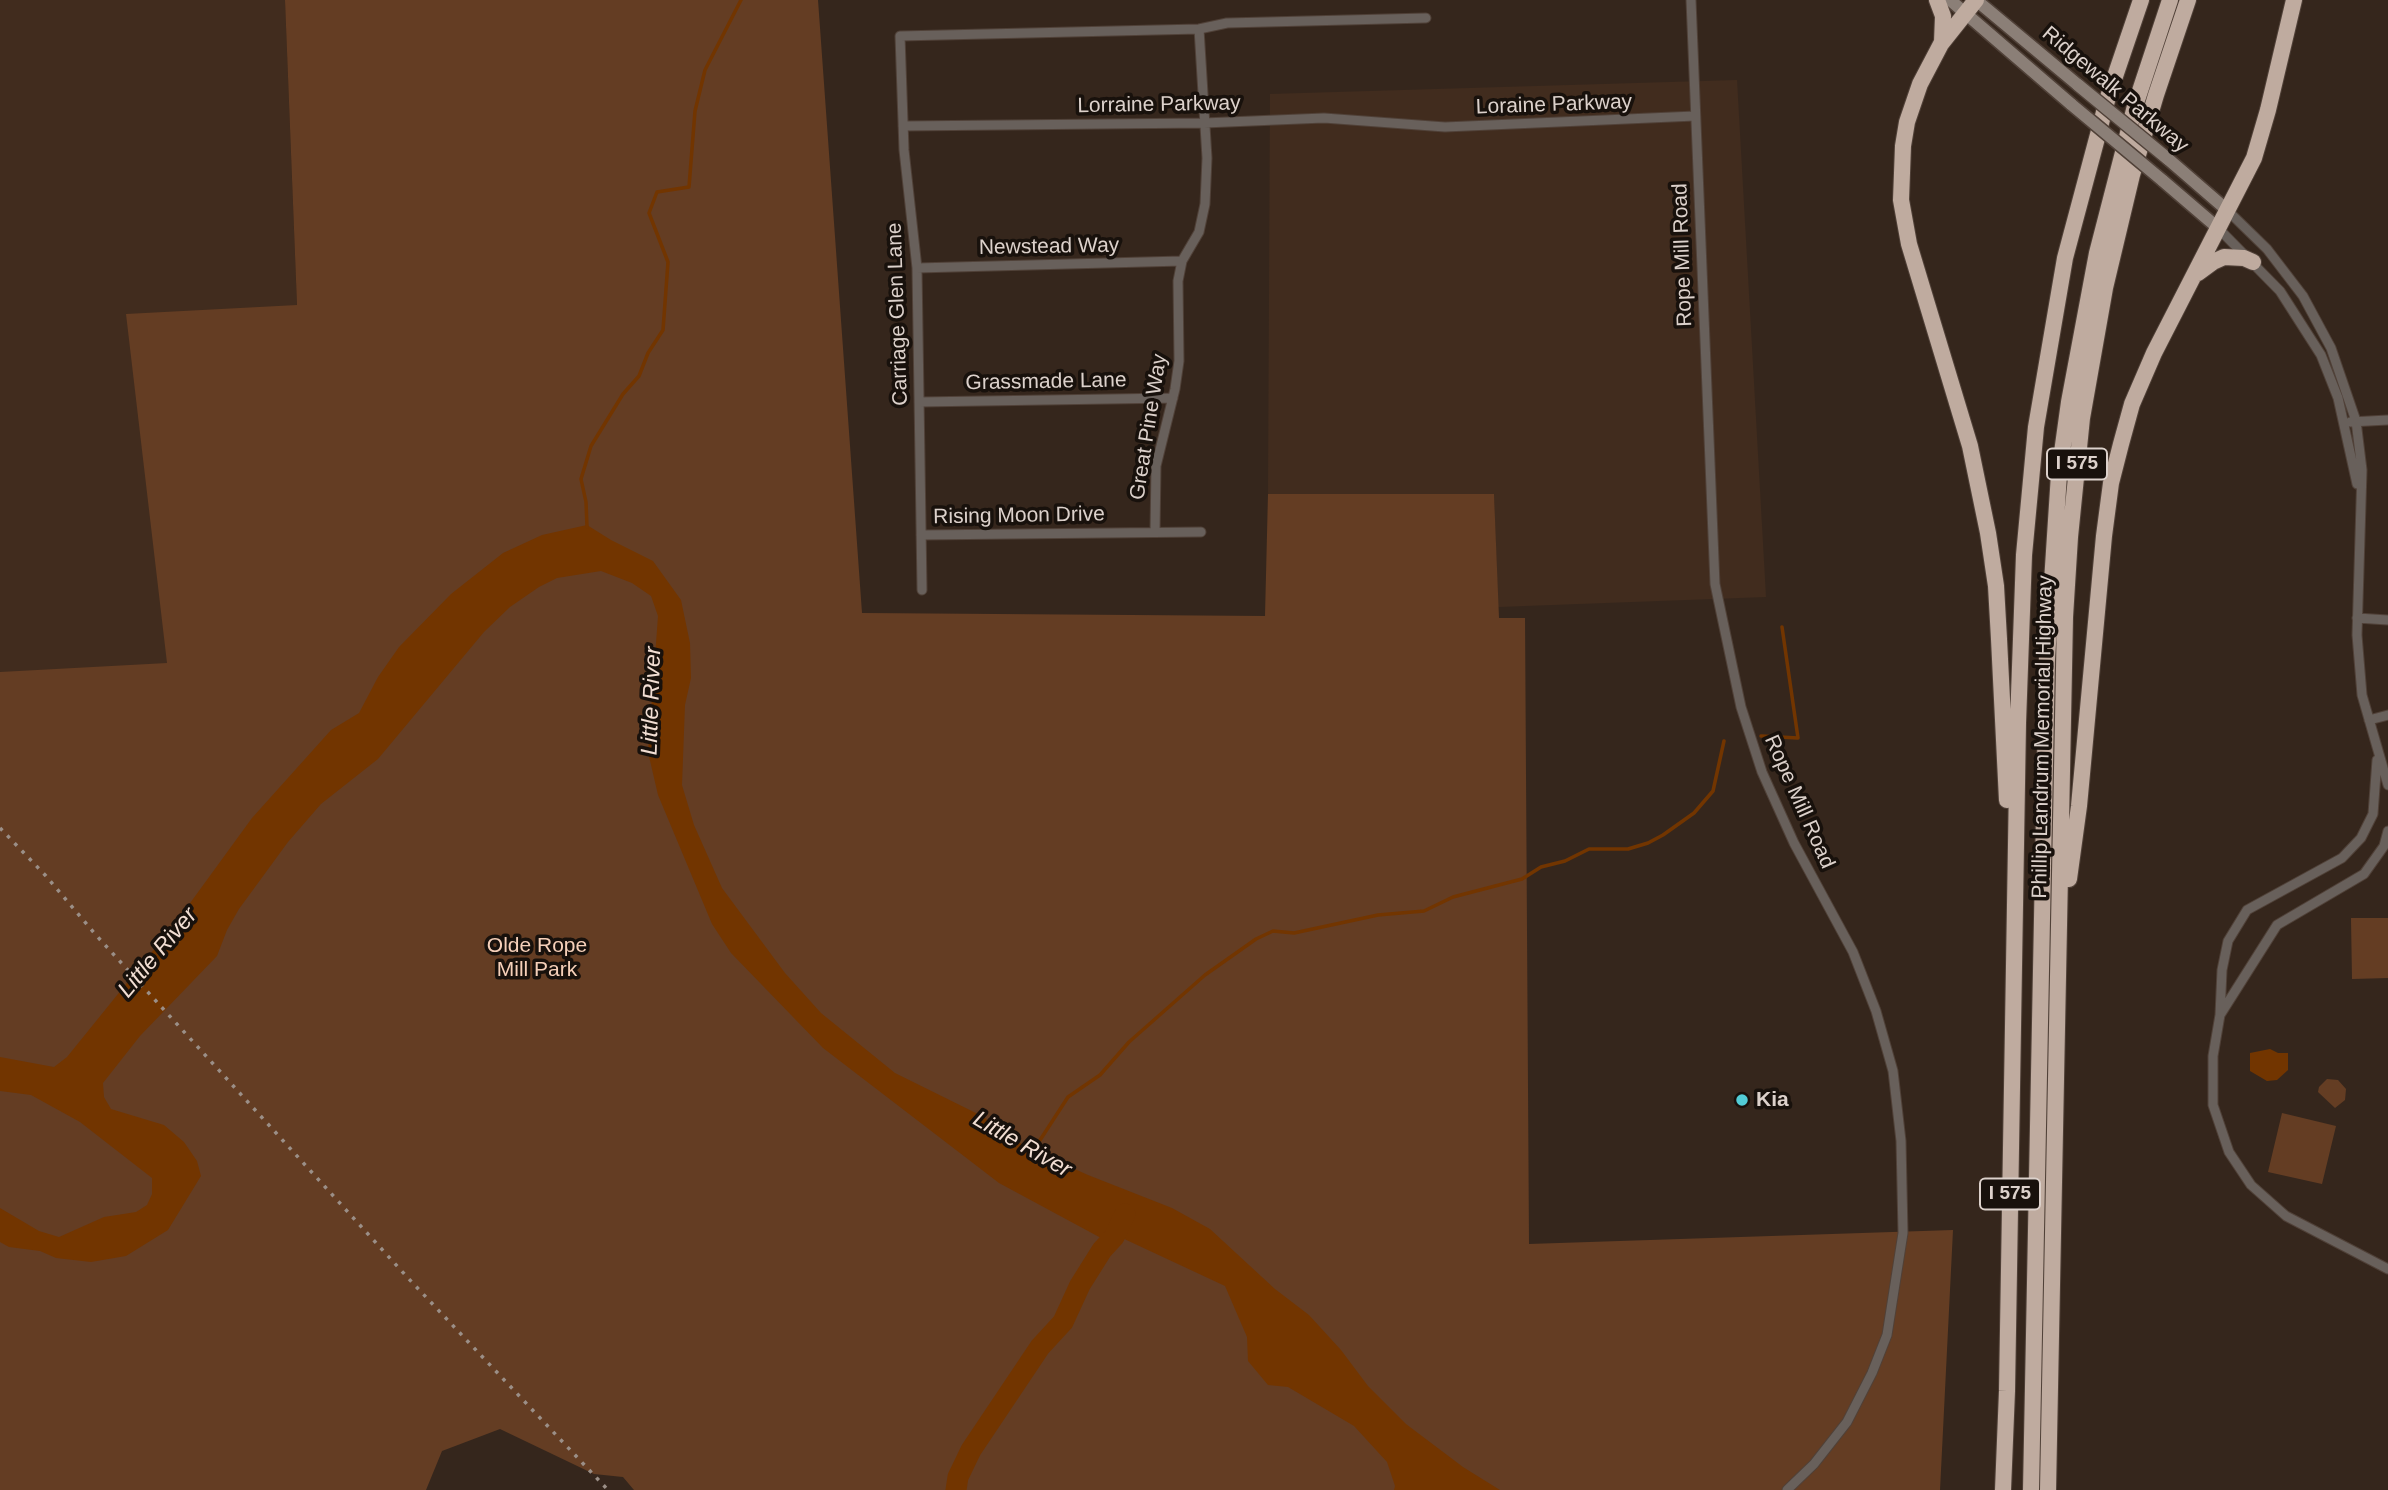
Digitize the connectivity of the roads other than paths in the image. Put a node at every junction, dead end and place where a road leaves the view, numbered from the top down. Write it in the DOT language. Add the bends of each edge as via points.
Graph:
graph roads {
  1 [pos="1691,0"];
  2 [pos="1937,0"];
  3 [pos="1950,0"];
  4 [pos="1976,0"];
  5 [pos="2141,0"];
  6 [pos="2170,0"];
  7 [pos="2188,0"];
  8 [pos="2294,0"];
  9 [pos="1965,13"];
  10 [pos="1426,18"];
  11 [pos="1199,29"];
  12 [pos="1941,44"];
  13 [pos="1695,116"];
  14 [pos="1204,123"];
  15 [pos="1414,125"];
  16 [pos="904,127"];
  17 [pos="2227,210"];
  18 [pos="2218,228"];
  19 [pos="1182,261"];
  20 [pos="2253,262"];
  21 [pos="917,268"];
  22 [pos="2194,277"];
  23 [pos="1173,398"];
  24 [pos="919,402"];
  25 [pos="2388,420"];
  26 [pos="2356,421"];
  27 [pos="2345,423"];
  28 [pos="2360,496"];
  29 [pos="1155,532"];
  30 [pos="1201,532"];
  31 [pos="921,535"];
  32 [pos="922,590"];
  33 [pos="2357,618"];
  34 [pos="2388,620"];
  35 [pos="2388,715"];
  36 [pos="2369,720"];
  37 [pos="2376,748"];
  38 [pos="2388,785"];
  39 [pos="2388,831"];
  40 [pos="2015,897"];
  41 [pos="2059,942"];
  42 [pos="2220,1015"];
  43 [pos="2388,1269"];
  44 [pos="1787,1490"];
  45 [pos="2003,1490"];
  46 [pos="2031,1490"];
  47 [pos="2048,1490"];
  1 -- 13 [label="street, Rope Mill Road"];
  2 -- 12 [label="highway" via="1944,25"];
  3 -- 9 [label="main road, Ridgewalk Parkway"];
  4 -- 9 [label="highway"];
  4 -- 17 [label="main road, Ridgewalk Parkway, bridge"];
  5 -- 40 [label="highway, Phillip Landrum Memorial Highway / I 575" via="2081,190 2036,427 2024,555"];
  6 -- 46 [label="highway" via="2135,106 2103,228 2059,474 2047,671"];
  7 -- 41 [label="highway, Phillip Landrum Memorial Highway / I 575" via="2117,232 2082,418 2066,617"];
  8 -- 17 [label="highway" via="2254,158"];
  9 -- 12 [label="highway"];
  9 -- 18 [label="main road, Ridgewalk Parkway, bridge"];
  10 -- 11 [label="street" via="1227,23"];
  11 -- 14 [label="street, Great Pine Way"];
  11 -- 16 [label="street, Carriage Glen Lane" via="900,36"];
  12 -- 40 [label="highway" via="1907,122 1901,200 1909,244 1959,406 1988,533 1997,599"];
  13 -- 15 [label="street, Loraine Parkway"];
  13 -- 44 [label="street, Rope Mill Road" via="1710,509 1715,584 1725,640 1762,772 1853,952 1876,1011 1893,1071 1902,1141 1903,1233 1887,1335 1847,1422"];
  14 -- 15 [label="street, Lorraine Parkway" via="1324,118"];
  14 -- 16 [label="street, Lorraine Parkway"];
  14 -- 19 [label="street, Great Pine Way" via="1205,204 1199,232"];
  16 -- 21 [label="street, Carriage Glen Lane"];
  17 -- 18 [label="highway"];
  17 -- 26 [label="street" via="2267,249 2303,296 2331,348"];
  18 -- 20 [label="street"];
  18 -- 22 [label="highway"];
  19 -- 21 [label="street, Newstead Way"];
  19 -- 23 [label="street, Great Pine Way" via="1178,281 1180,361"];
  20 -- 22 [label="highway" via="2224,257"];
  20 -- 27 [label="street" via="2290,304 2315,345"];
  21 -- 24 [label="street, Carriage Glen Lane"];
  22 -- 41 [label="highway" via="2142,379 2111,483 2079,806"];
  23 -- 24 [label="street, Grassmade Lane"];
  23 -- 29 [label="street, Great Pine Way" via="1156,466"];
  24 -- 31 [label="street, Carriage Glen Lane"];
  25 -- 26 [label="street"];
  26 -- 27 [label="street"];
  26 -- 28 [label="street"];
  27 -- 28 [label="street"];
  28 -- 33 [label="street"];
  29 -- 30 [label="street, Rising Moon Drive"];
  29 -- 31 [label="street, Rising Moon Drive"];
  31 -- 32 [label="street, Carriage Glen Lane"];
  33 -- 34 [label="street"];
  33 -- 36 [label="street" via="2362,695"];
  35 -- 36 [label="street"];
  36 -- 37 [label="street"];
  37 -- 38 [label="street"];
  37 -- 42 [label="street" via="2373,814 2361,838 2342,858 2247,910 2228,941"];
  39 -- 42 [label="street" via="2384,846 2364,874 2277,925"];
  40 -- 45 [label="highway, Phillip Landrum Memorial Highway / I 575"];
  41 -- 47 [label="highway, Phillip Landrum Memorial Highway / I 575"];
  42 -- 43 [label="street" via="2213,1056 2213,1105 2230,1152 2251,1185 2286,1216"];
}
